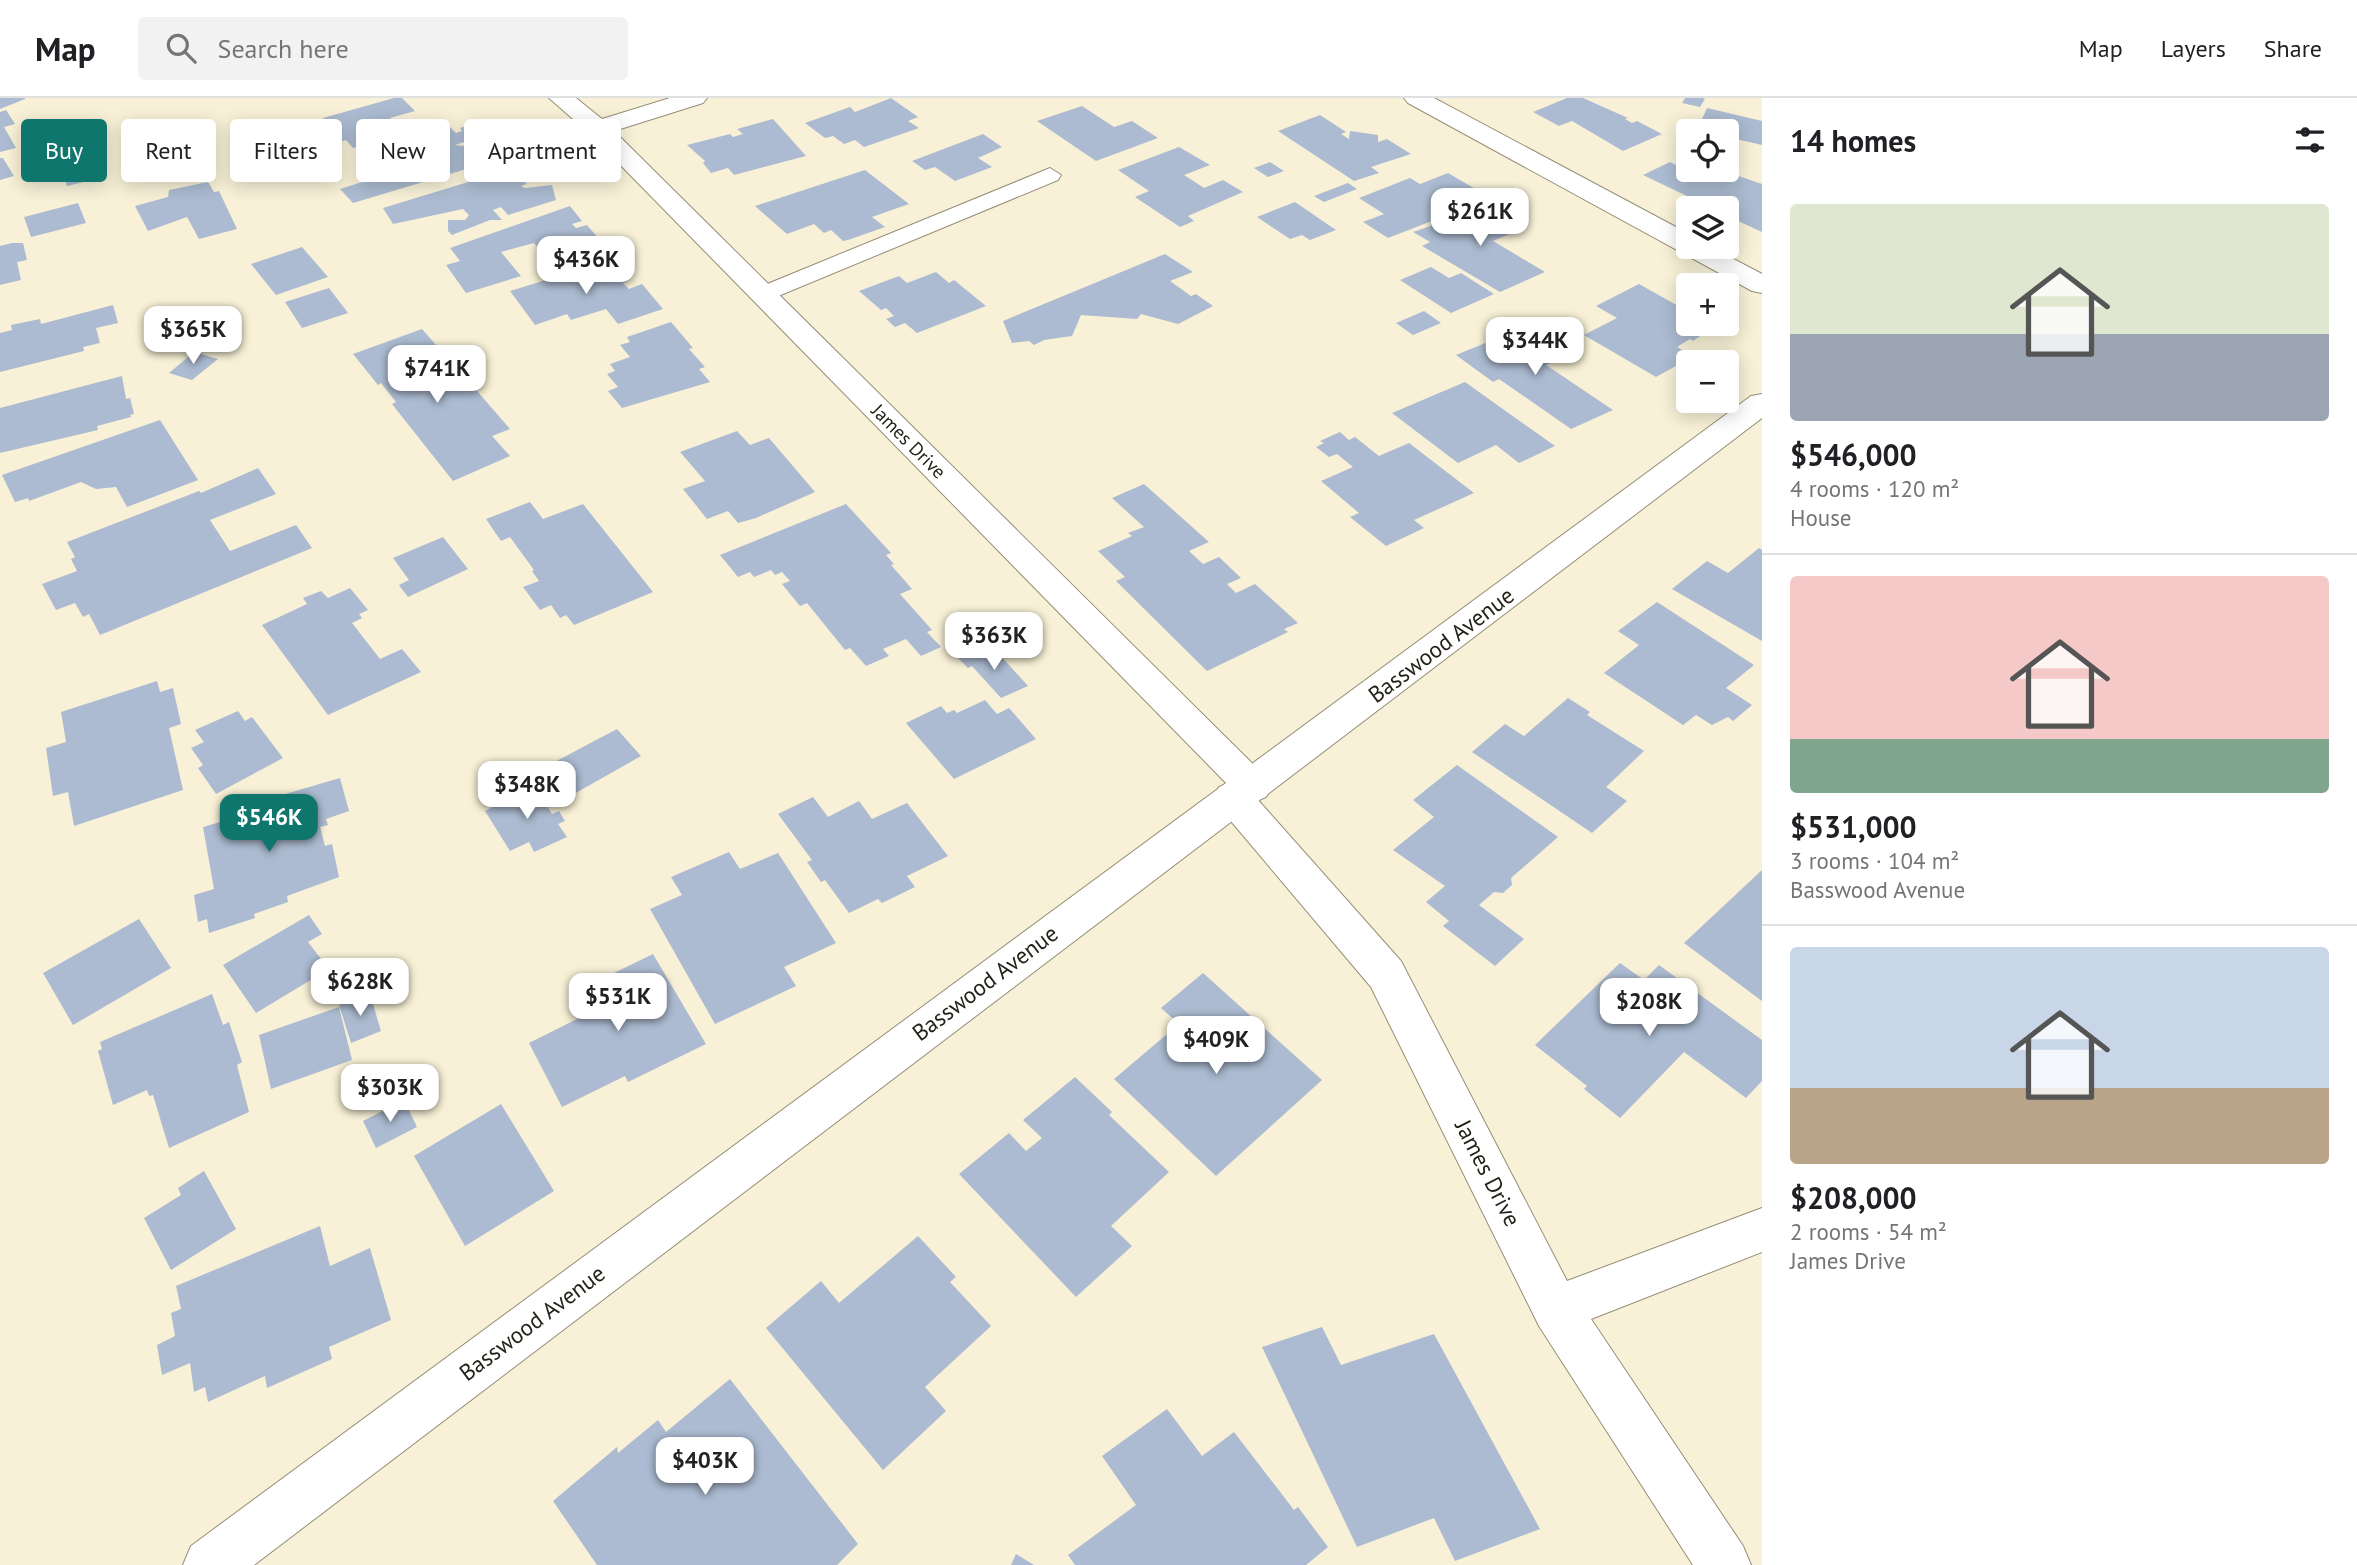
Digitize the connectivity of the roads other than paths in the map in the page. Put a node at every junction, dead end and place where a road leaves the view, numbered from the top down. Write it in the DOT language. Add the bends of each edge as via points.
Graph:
graph roads {
  1 [pos="561,98"];
  2 [pos="695,98"];
  3 [pos="1416,98"];
  4 [pos="587,119"];
  5 [pos="621,121"];
  6 [pos="621,151"];
  7 [pos="1050,175"];
  8 [pos="1676,238"];
  9 [pos="1714,259"];
  10 [pos="1762,285"];
  11 [pos="763,294"];
  12 [pos="1762,402"];
  13 [pos="1243,792"];
  14 [pos="1762,1230"];
  15 [pos="1556,1308"];
  16 [pos="210,1565"];
  17 [pos="1724,1565"];
  1 -- 4 [label="street, James Drive"];
  2 -- 5 [label="street"];
  3 -- 8 [label="street"];
  6 -- 11 [label="street, James Drive"];
  7 -- 11 [label="lane"];
  9 -- 10 [label="street"];
  11 -- 13 [label="street, James Drive"];
  12 -- 13 [label="street, Basswood Avenue"];
  13 -- 15 [label="street, James Drive" via="1386,974"];
  13 -- 16 [label="street, Basswood Avenue"];
  14 -- 15 [label="street"];
  15 -- 17 [label="street, James Drive"];
}
